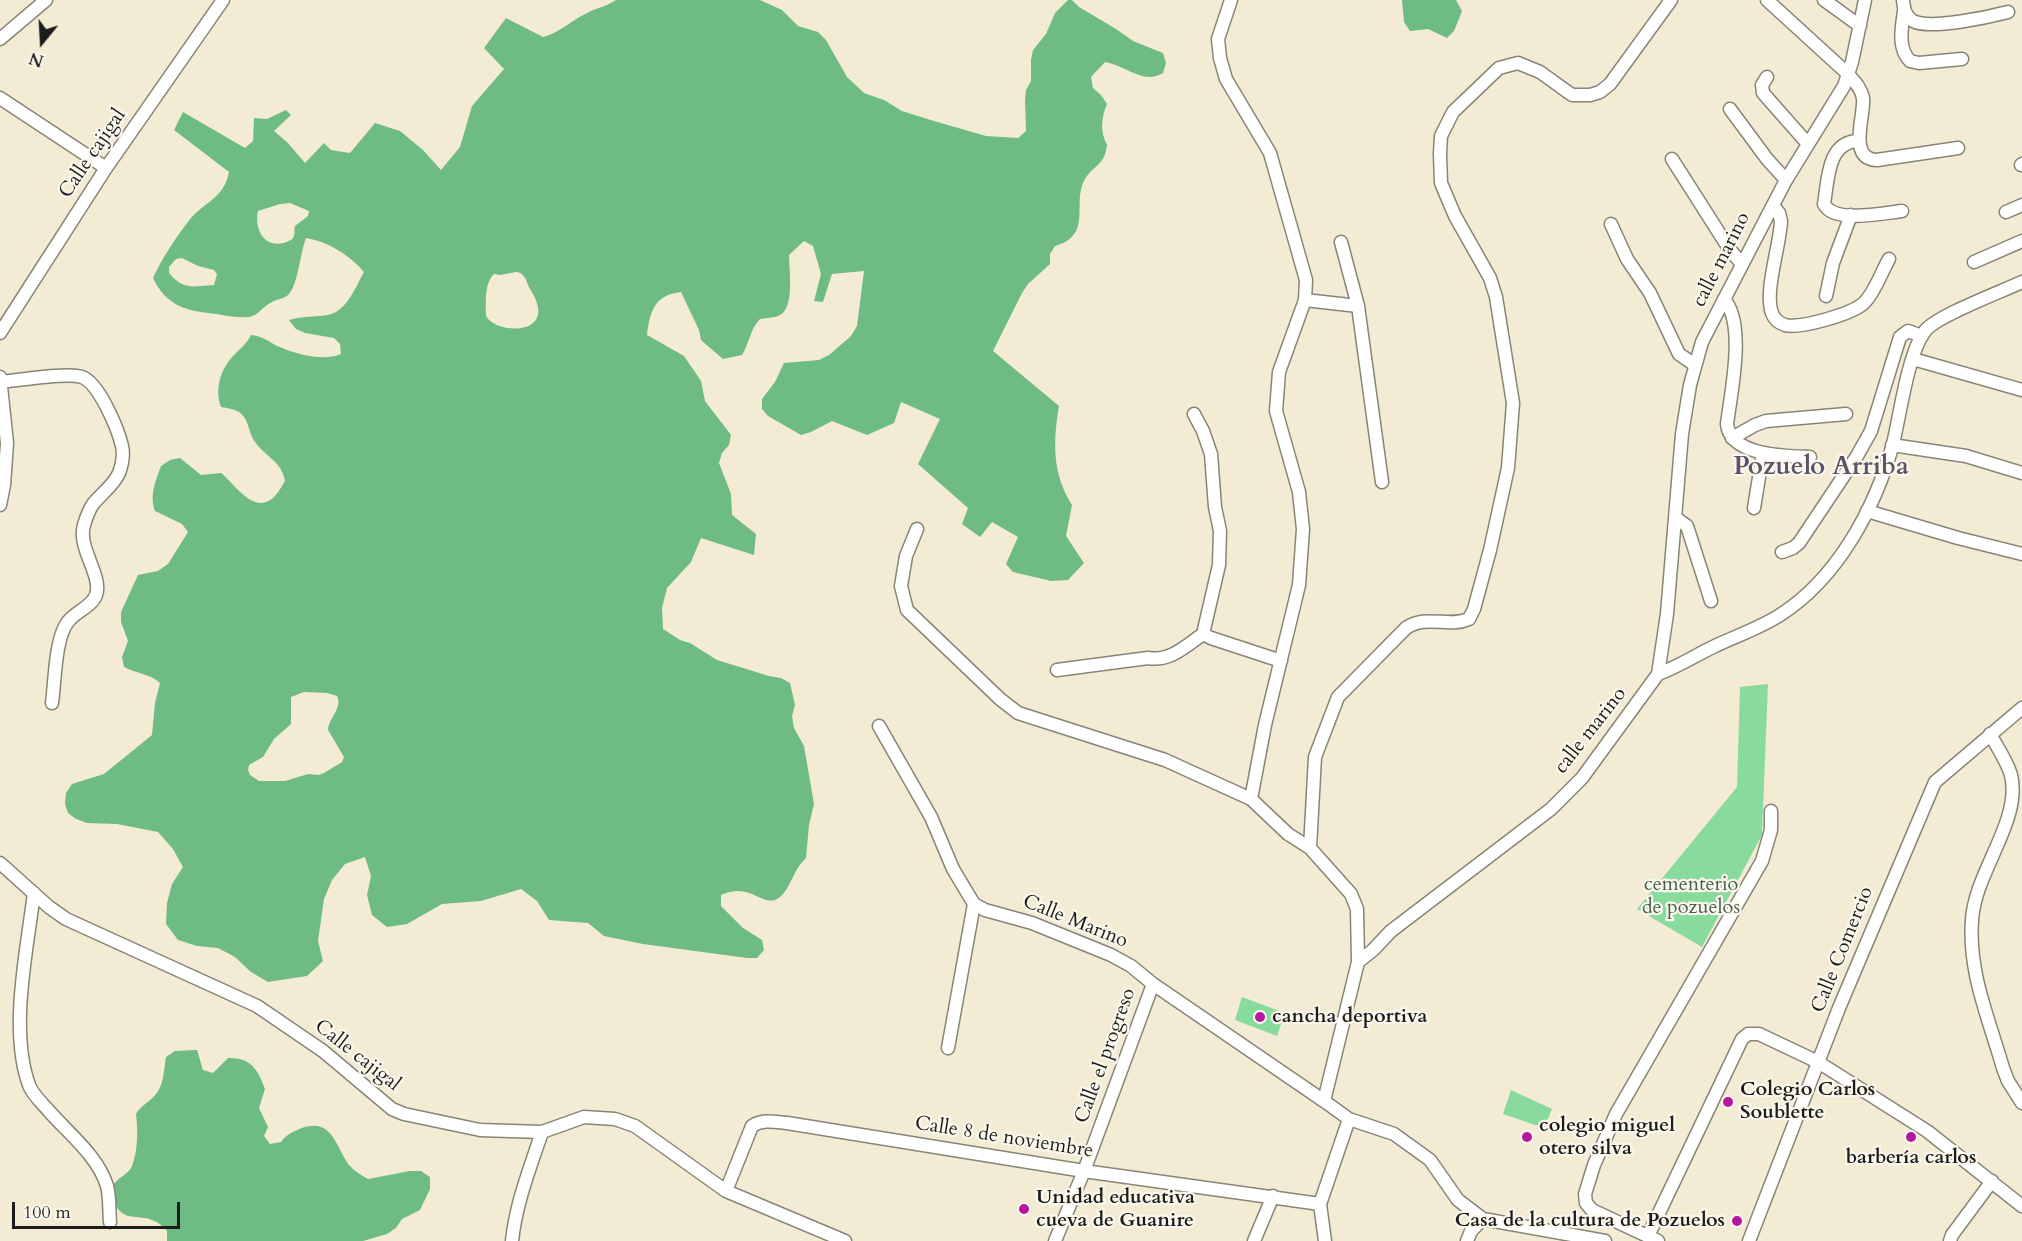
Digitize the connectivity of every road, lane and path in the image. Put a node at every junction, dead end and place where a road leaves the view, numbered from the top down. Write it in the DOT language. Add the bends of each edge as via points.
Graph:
graph roads {
  1 [pos="46,0"];
  2 [pos="223,0"];
  3 [pos="1231,0"];
  4 [pos="1671,0"];
  5 [pos="1767,0"];
  6 [pos="1824,0"];
  7 [pos="1865,0"];
  8 [pos="1904,6"];
  9 [pos="2008,12"];
  10 [pos="1860,26"];
  11 [pos="0,39"];
  12 [pos="1962,58"];
  13 [pos="1848,74"];
  14 [pos="1767,77"];
  15 [pos="0,98"];
  16 [pos="1730,109"];
  17 [pos="1859,141"];
  18 [pos="1808,144"];
  19 [pos="1958,148"];
  20 [pos="1672,159"];
  21 [pos="106,168"];
  22 [pos="1786,180"];
  23 [pos="2022,205"];
  24 [pos="1773,206"];
  25 [pos="1902,210"];
  26 [pos="2006,212"];
  27 [pos="1851,215"];
  28 [pos="1611,224"];
  29 [pos="2022,241"];
  30 [pos="1341,242"];
  31 [pos="1888,259"];
  32 [pos="1974,262"];
  33 [pos="1742,264"];
  34 [pos="2022,282"];
  35 [pos="1826,297"];
  36 [pos="1724,298"];
  37 [pos="1305,300"];
  38 [pos="1358,306"];
  39 [pos="0,333"];
  40 [pos="1922,336"];
  41 [pos="1913,359"];
  42 [pos="1695,365"];
  43 [pos="0,377"];
  44 [pos="1,382"];
  45 [pos="2022,390"];
  46 [pos="1194,414"];
  47 [pos="1846,414"];
  48 [pos="1732,438"];
  49 [pos="1892,445"];
  50 [pos="1763,453"];
  51 [pos="1810,457"];
  52 [pos="2022,473"];
  53 [pos="1382,482"];
  54 [pos="0,505"];
  55 [pos="1754,508"];
  56 [pos="1867,511"];
  57 [pos="1676,518"];
  58 [pos="916,529"];
  59 [pos="1782,552"];
  60 [pos="2022,554"];
  61 [pos="1711,601"];
  62 [pos="1203,634"];
  63 [pos="1281,661"];
  64 [pos="1057,670"];
  65 [pos="1658,674"];
  66 [pos="52,703"];
  67 [pos="2021,712"];
  68 [pos="879,726"];
  69 [pos="1990,734"];
  70 [pos="1251,799"];
  71 [pos="1771,811"];
  72 [pos="1310,848"];
  73 [pos="0,863"];
  74 [pos="34,893"];
  75 [pos="974,904"];
  76 [pos="1358,962"];
  77 [pos="1153,984"];
  78 [pos="948,1048"];
  79 [pos="1818,1062"];
  80 [pos="1324,1101"];
  81 [pos="2022,1103"];
  82 [pos="1349,1119"];
  83 [pos="542,1132"];
  84 [pos="1084,1171"];
  85 [pos="1992,1181"];
  86 [pos="726,1191"];
  87 [pos="1273,1196"];
  88 [pos="1320,1204"];
  89 [pos="2022,1206"];
  90 [pos="1483,1219"];
  91 [pos="110,1222"];
  92 [pos="1566,1238"];
  93 [pos="1653,1239"];
  94 [pos="512,1241"];
  95 [pos="845,1241"];
  96 [pos="1055,1241"];
  97 [pos="1254,1241"];
  98 [pos="1325,1241"];
  99 [pos="1467,1241"];
  100 [pos="1605,1241"];
  101 [pos="1749,1241"];
  102 [pos="1950,1241"];
  1 -- 11 [label="street"];
  2 -- 21 [label="street, Calle cajigal"];
  3 -- 37 [label="street" via="1218,39 1220,58 1226,79 1270,153 1306,280"];
  4 -- 72 [label="street" via="1610,84 1600,92 1572,95 1540,72 1518,63 1499,68 1453,112 1441,136 1441,183 1496,297 1514,402 1508,468 1491,550 1469,619 1459,623 1415,622 1338,697 1315,757"];
  5 -- 13 [label="street"];
  6 -- 10 [label="street"];
  7 -- 10 [label="street, calle marino"];
  8 -- 9 [label="street" via="1915,22 1928,23"];
  8 -- 12 [label="street" via="1902,42 1910,61"];
  10 -- 13 [label="street, calle marino"];
  13 -- 17 [label="street" via="1859,86 1862,97"];
  13 -- 18 [label="street, calle marino"];
  14 -- 18 [label="street" via="1763,93"];
  15 -- 21 [label="street"];
  16 -- 22 [label="street"];
  17 -- 19 [label="street" via="1864,154 1873,160"];
  17 -- 27 [label="street" via="1845,144 1835,153 1824,204 1832,213"];
  18 -- 22 [label="street, calle marino"];
  20 -- 33 [label="street"];
  21 -- 39 [label="street, Calle cajigal"];
  22 -- 24 [label="street, calle marino"];
  23 -- 26 [label="street"];
  24 -- 31 [label="street" via="1781,221 1770,302 1774,317 1781,324 1818,321 1856,309 1870,296"];
  24 -- 33 [label="street, calle marino"];
  25 -- 27 [label="street"];
  27 -- 35 [label="street" via="1833,263"];
  28 -- 42 [label="street" via="1679,354"];
  29 -- 32 [label="street"];
  30 -- 38 [label="street"];
  33 -- 36 [label="street, calle marino"];
  34 -- 40 [label="street" via="1939,320"];
  36 -- 42 [label="street, calle marino"];
  36 -- 48 [label="street" via="1736,327 1727,424"];
  37 -- 38 [label="street"];
  37 -- 63 [label="street" via="1279,372 1276,398 1276,411 1299,492 1303,529 1299,585"];
  38 -- 53 [label="street"];
  40 -- 41 [label="street"];
  40 -- 59 [label="street" via="1908,331 1900,337 1865,442 1799,543"];
  41 -- 45 [label="street"];
  41 -- 49 [label="street"];
  42 -- 57 [label="street, calle marino" via="1682,434"];
  43 -- 44 [label="street"];
  44 -- 54 [label="street" via="8,443"];
  44 -- 66 [label="street" via="81,376 101,396 123,447 118,475 92,506 83,528 83,547 92,565 96,596 65,625"];
  46 -- 62 [label="street" via="1211,454 1220,531 1219,565"];
  47 -- 48 [label="street" via="1766,421"];
  48 -- 50 [label="street"];
  49 -- 52 [label="street" via="1966,456"];
  49 -- 56 [label="street"];
  50 -- 51 [label="street"];
  50 -- 55 [label="street"];
  56 -- 60 [label="street"];
  56 -- 65 [label="street" via="1835,564 1791,608"];
  57 -- 61 [label="street" via="1688,526"];
  57 -- 65 [label="street, calle marino"];
  58 -- 70 [label="street" via="901,586 907,610 1000,699 1018,713 1165,760"];
  62 -- 63 [label="street"];
  62 -- 64 [label="street" via="1159,660 1148,658"];
  63 -- 70 [label="street"];
  65 -- 76 [label="street, calle marino" via="1582,778 1551,809 1391,931"];
  67 -- 69 [label="street, Calle Comercio"];
  68 -- 75 [label="street" via="931,817 953,869"];
  69 -- 79 [label="street, Calle Comercio" via="1935,782"];
  69 -- 81 [label="street" via="2009,770 2012,802 1975,897 1972,955 2003,1068"];
  70 -- 72 [label="street" via="1288,834"];
  71 -- 93 [label="street" via="1771,830 1762,861 1616,1114 1586,1187 1584,1199 1592,1210"];
  72 -- 76 [label="street" via="1356,901"];
  73 -- 74 [label="street, Calle cajigal"];
  74 -- 83 [label="street, Calle cajigal" via="66,919 257,1006 323,1051 398,1111 480,1130"];
  74 -- 91 [label="street" via="20,1029 29,1087 92,1156 107,1185"];
  75 -- 77 [label="street, Calle Marino" via="1111,955"];
  75 -- 78 [label="street"];
  76 -- 80 [label="street"];
  77 -- 80 [label="street, Calle Marino"];
  77 -- 84 [label="street, Calle el progreso"];
  79 -- 85 [label="street" via="1927,1131"];
  79 -- 93 [label="street" via="1759,1034 1748,1034 1743,1039"];
  79 -- 101 [label="street, Calle Comercio"];
  80 -- 82 [label="street"];
  82 -- 88 [label="street"];
  82 -- 90 [label="street" via="1394,1134 1430,1160 1458,1200"];
  83 -- 86 [label="street, Calle cajigal" via="584,1118 615,1119 635,1126"];
  83 -- 94 [label="street" via="520,1199"];
  84 -- 86 [label="street, Calle 8 de noviembre" via="767,1121 752,1126"];
  84 -- 87 [label="street, Calle 8 de noviembre"];
  84 -- 96 [label="street, Calle el progreso"];
  85 -- 89 [label="street"];
  85 -- 102 [label="street"];
  86 -- 95 [label="street, Calle cajigal"];
  87 -- 88 [label="street, Calle 8 de noviembre"];
  87 -- 97 [label="street"];
  88 -- 98 [label="street"];
  90 -- 92 [label="street"];
  90 -- 99 [label="street"];
  92 -- 100 [label="street"];
}
